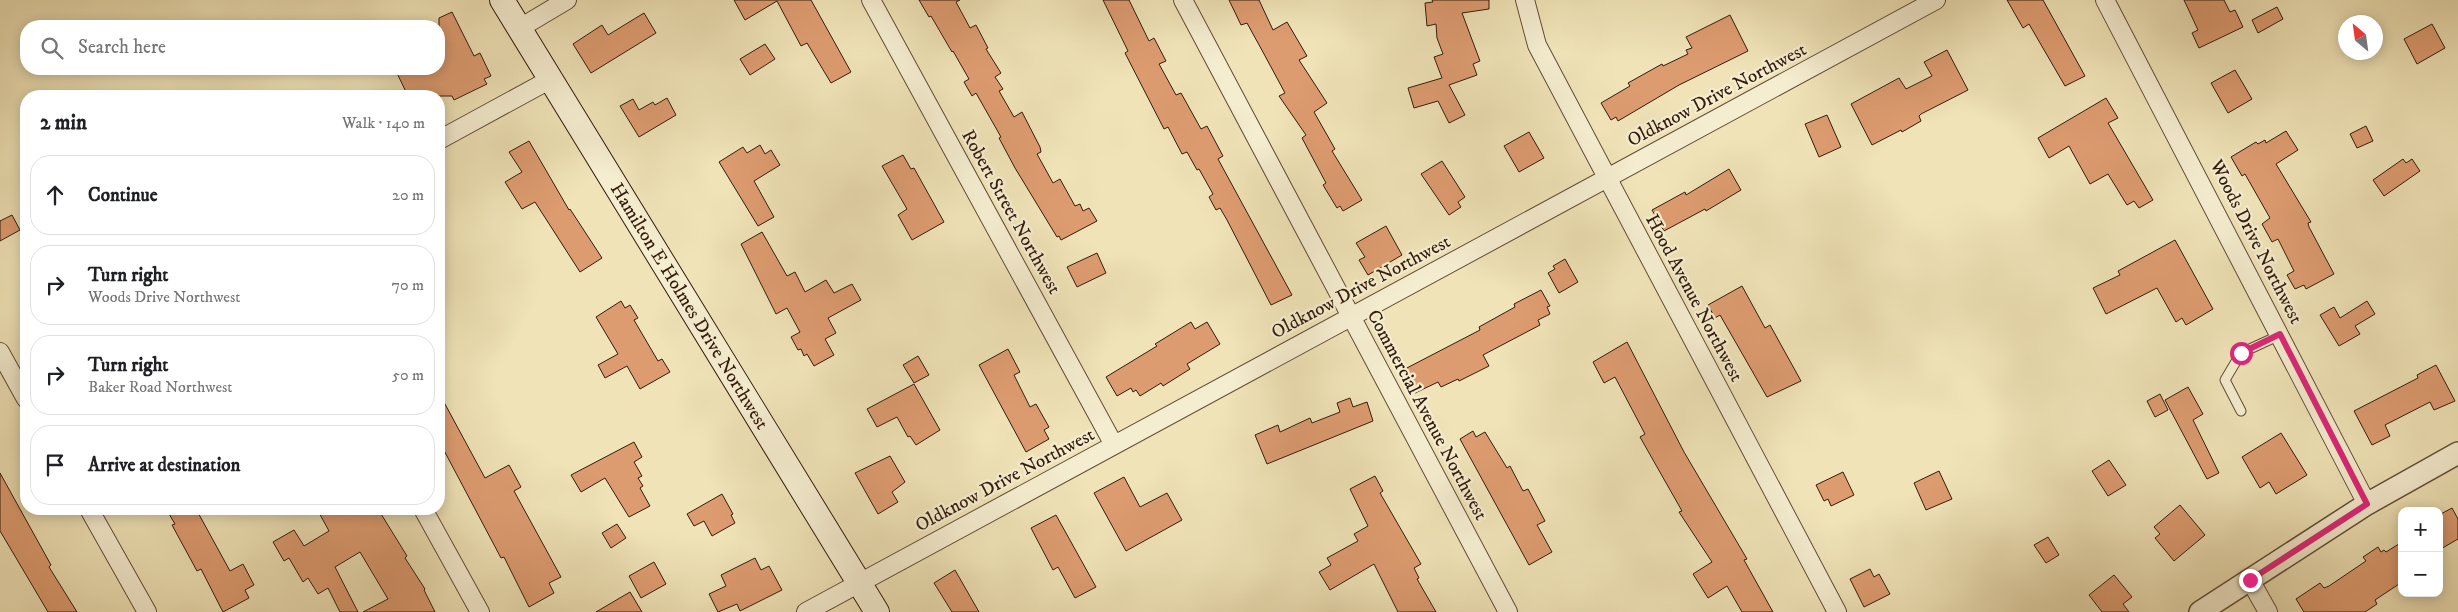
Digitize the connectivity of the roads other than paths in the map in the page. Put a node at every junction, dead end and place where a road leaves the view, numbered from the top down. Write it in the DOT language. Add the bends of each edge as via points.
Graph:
graph roads {
  1 [pos="502,0"];
  2 [pos="567,0"];
  3 [pos="871,0"];
  4 [pos="1183,0"];
  5 [pos="1525,0"];
  6 [pos="1936,0"];
  7 [pos="2105,0"];
  8 [pos="520,28"];
  9 [pos="551,79"];
  10 [pos="445,137"];
  11 [pos="1606,179"];
  12 [pos="1351,317"];
  13 [pos="2280,334"];
  14 [pos="0,352"];
  15 [pos="19,368"];
  16 [pos="2241,411"];
  17 [pos="1114,445"];
  18 [pos="2458,453"];
  19 [pos="2367,504"];
  20 [pos="91,515"];
  21 [pos="426,515"];
  22 [pos="2250,580"];
  23 [pos="859,583"];
  24 [pos="147,612"];
  25 [pos="480,612"];
  26 [pos="806,612"];
  27 [pos="877,612"];
  28 [pos="1508,612"];
  29 [pos="1837,612"];
  30 [pos="2200,612"];
  31 [pos="2268,612"];
  1 -- 8 [label="main road, Hamilton E Holmes Drive Northwest"];
  2 -- 8 [label="street"];
  3 -- 17 [label="street, Robert Street Northwest"];
  4 -- 12 [label="street, Commercial Avenue Northwest"];
  5 -- 11 [label="street, Hood Avenue Northwest" via="1536,45"];
  6 -- 11 [label="street, Oldknow Drive Northwest"];
  7 -- 13 [label="street, Woods Drive Northwest"];
  8 -- 9 [label="main road, Hamilton E Holmes Drive Northwest"];
  9 -- 10 [label="street"];
  9 -- 23 [label="main road, Hamilton E Holmes Drive Northwest"];
  11 -- 12 [label="street, Oldknow Drive Northwest"];
  11 -- 29 [label="street, Hood Avenue Northwest"];
  12 -- 17 [label="street, Oldknow Drive Northwest"];
  12 -- 28 [label="street, Commercial Avenue Northwest"];
  13 -- 16 [label="lane" via="2241,353 2225,380"];
  13 -- 19 [label="street, Woods Drive Northwest"];
  14 -- 15 [label="street"];
  17 -- 23 [label="street, Oldknow Drive Northwest"];
  18 -- 19 [label="street"];
  19 -- 22 [label="street"];
  20 -- 24 [label="street"];
  21 -- 25 [label="street"];
  22 -- 30 [label="street"];
  22 -- 31 [label="street"];
  23 -- 26 [label="street, Oldknow Drive Northwest"];
  23 -- 27 [label="main road, Hamilton E Holmes Drive Northwest"];
}
